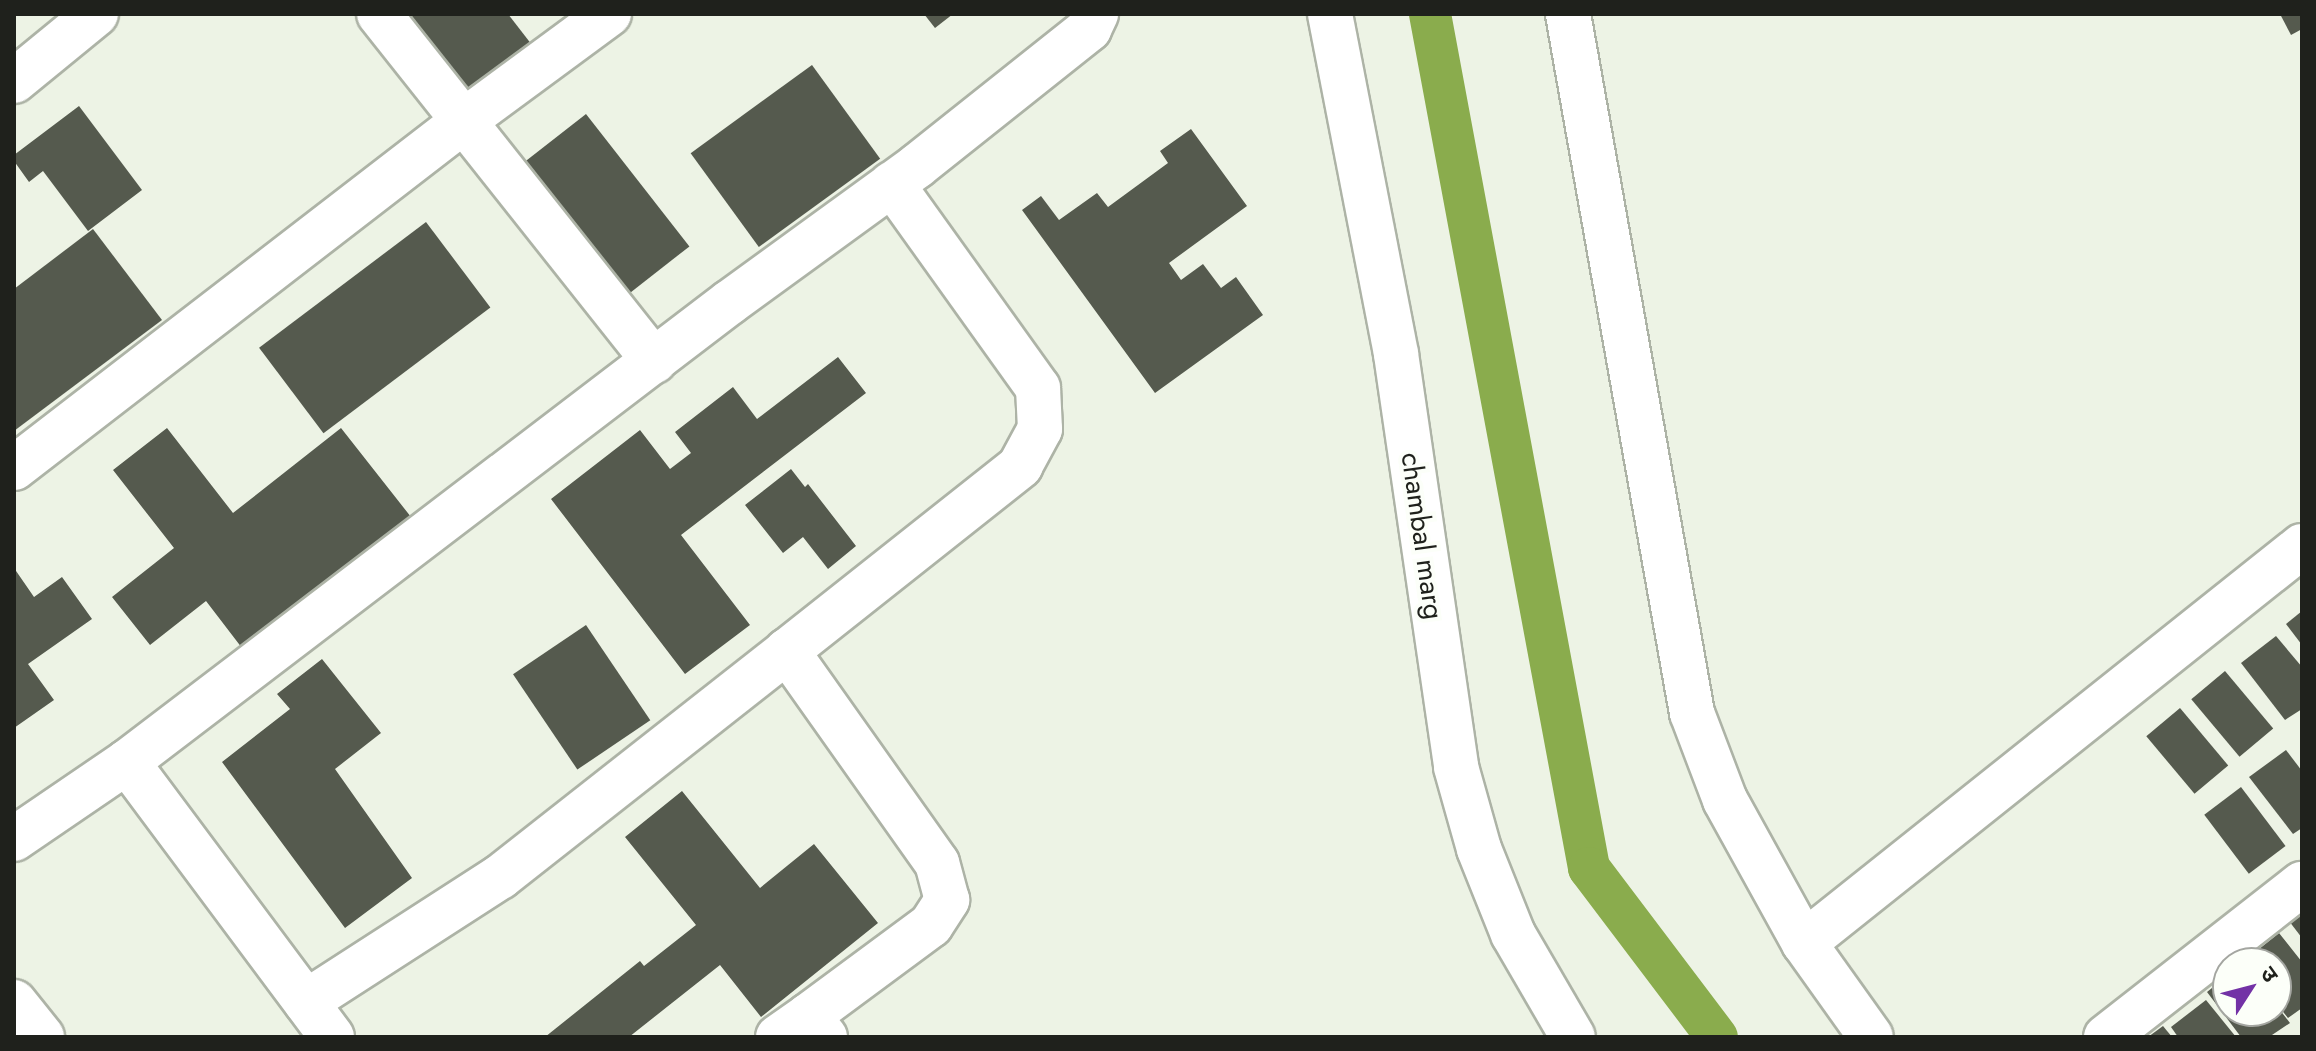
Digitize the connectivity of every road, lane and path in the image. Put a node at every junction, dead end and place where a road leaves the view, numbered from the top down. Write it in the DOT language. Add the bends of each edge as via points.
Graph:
graph roads {
  1 [pos="96,14"];
  2 [pos="379,14"];
  3 [pos="609,14"];
  4 [pos="1096,14"];
  5 [pos="1330,14"];
  6 [pos="1568,14"];
  7 [pos="14,81"];
  8 [pos="465,120"];
  9 [pos="892,184"];
  10 [pos="654,361"];
  11 [pos="14,468"];
  12 [pos="2302,546"];
  13 [pos="787,651"];
  14 [pos="127,762"];
  15 [pos="14,839"];
  16 [pos="2302,884"];
  17 [pos="1804,943"];
  18 [pos="14,1002"];
  19 [pos="306,1002"];
  20 [pos="804,1030"];
  21 [pos="42,1037"];
  22 [pos="332,1037"];
  23 [pos="1573,1037"];
  24 [pos="1871,1037"];
  25 [pos="2106,1037"];
  1 -- 7 [label="street"];
  2 -- 8 [label="street"];
  3 -- 8 [label="street"];
  4 -- 9 [label="street" via="1089,29"];
  5 -- 23 [label="street, chambal marg" via="1396,354 1456,767 1479,849 1513,934"];
  6 -- 17 [label="street" via="1692,713 1725,800"];
  8 -- 10 [label="street"];
  8 -- 11 [label="street"];
  9 -- 10 [label="street"];
  9 -- 13 [label="street" via="1038,388 1040,429 1020,466"];
  10 -- 14 [label="street"];
  12 -- 17 [label="street"];
  13 -- 19 [label="street" via="500,877"];
  13 -- 20 [label="street" via="937,863 947,900 931,925"];
  14 -- 15 [label="street"];
  14 -- 19 [label="street"];
  16 -- 25 [label="street"];
  17 -- 24 [label="street"];
  18 -- 21 [label="street"];
  19 -- 22 [label="street"];
}
